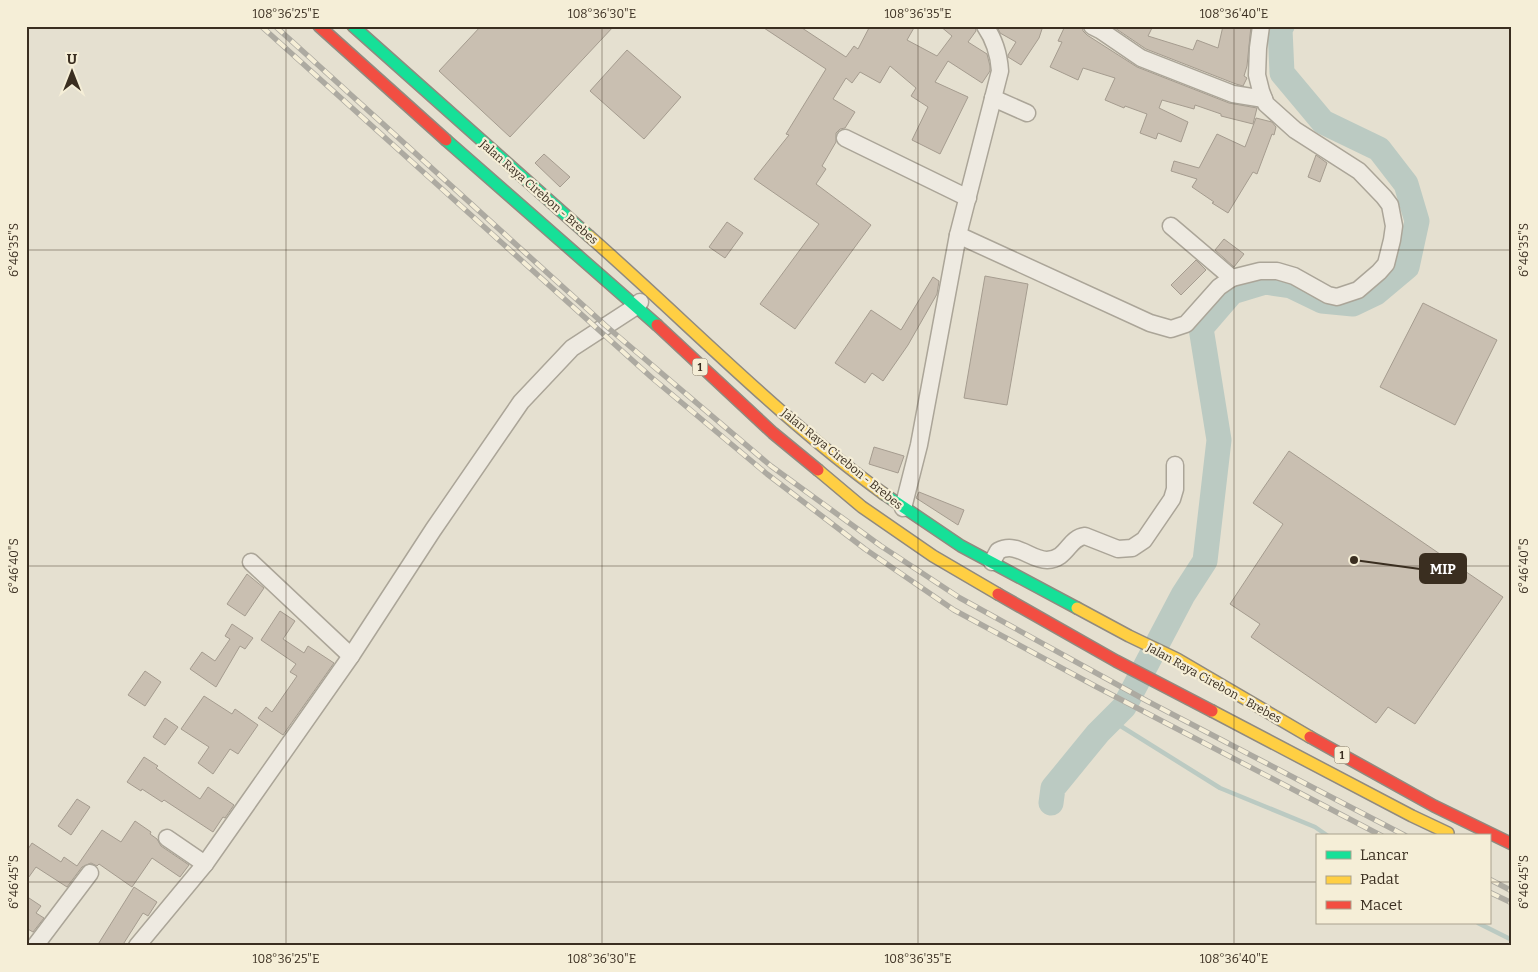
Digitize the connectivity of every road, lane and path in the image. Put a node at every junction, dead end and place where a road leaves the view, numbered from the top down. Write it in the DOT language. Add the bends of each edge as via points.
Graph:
graph roads {
  1 [pos="319,26"];
  2 [pos="353,26"];
  3 [pos="984,26"];
  4 [pos="1092,26"];
  5 [pos="1261,26"];
  6 [pos="993,98"];
  7 [pos="1264,99"];
  8 [pos="1027,113"];
  9 [pos="845,138"];
  10 [pos="968,198"];
  11 [pos="1171,226"];
  12 [pos="958,235"];
  13 [pos="1232,278"];
  14 [pos="651,290"];
  15 [pos="636,307"];
  16 [pos="1175,465"];
  17 [pos="903,508"];
  18 [pos="251,562"];
  19 [pos="992,562"];
  20 [pos="351,656"];
  21 [pos="1450,834"];
  22 [pos="167,838"];
  23 [pos="1512,844"];
  24 [pos="205,864"];
  25 [pos="90,873"];
  26 [pos="35,946"];
  27 [pos="137,946"];
  1 -- 15 [label="highway, Jalan Raya Cirebon - Brebes / 1"];
  2 -- 14 [label="highway, Jalan Raya Cirebon - Brebes / 1"];
  3 -- 6 [label="street" via="999,59 1000,71"];
  4 -- 7 [label="street" via="1140,58 1233,94"];
  5 -- 7 [label="street" via="1258,75"];
  6 -- 8 [label="street"];
  6 -- 10 [label="street"];
  7 -- 13 [label="street" via="1295,130 1359,171 1384,196 1390,205 1394,226 1392,240 1386,264 1358,290 1346,295 1328,295 1294,276 1277,271 1260,271"];
  9 -- 10 [label="street"];
  10 -- 12 [label="street"];
  11 -- 13 [label="street"];
  12 -- 13 [label="street" via="1171,330 1186,324"];
  12 -- 17 [label="street" via="919,445"];
  14 -- 15 [label="street"];
  14 -- 17 [label="highway, Jalan Raya Cirebon - Brebes / 1" via="750,385 848,468"];
  15 -- 20 [label="street" via="572,348 521,402"];
  15 -- 21 [label="highway, Jalan Raya Cirebon - Brebes / 1" via="773,433 862,507 933,556 1116,661"];
  16 -- 19 [label="street" via="1172,499 1144,540 1132,548 1118,549 1086,536 1075,540 1057,559 1042,560 1008,548 998,551"];
  17 -- 19 [label="highway, Jalan Raya Cirebon - Brebes / 1"];
  18 -- 20 [label="street"];
  19 -- 23 [label="highway, Jalan Raya Cirebon - Brebes / 1" via="1177,659 1434,806"];
  20 -- 24 [label="street"];
  22 -- 24 [label="street"];
  24 -- 27 [label="street"];
  25 -- 26 [label="street"];
}
